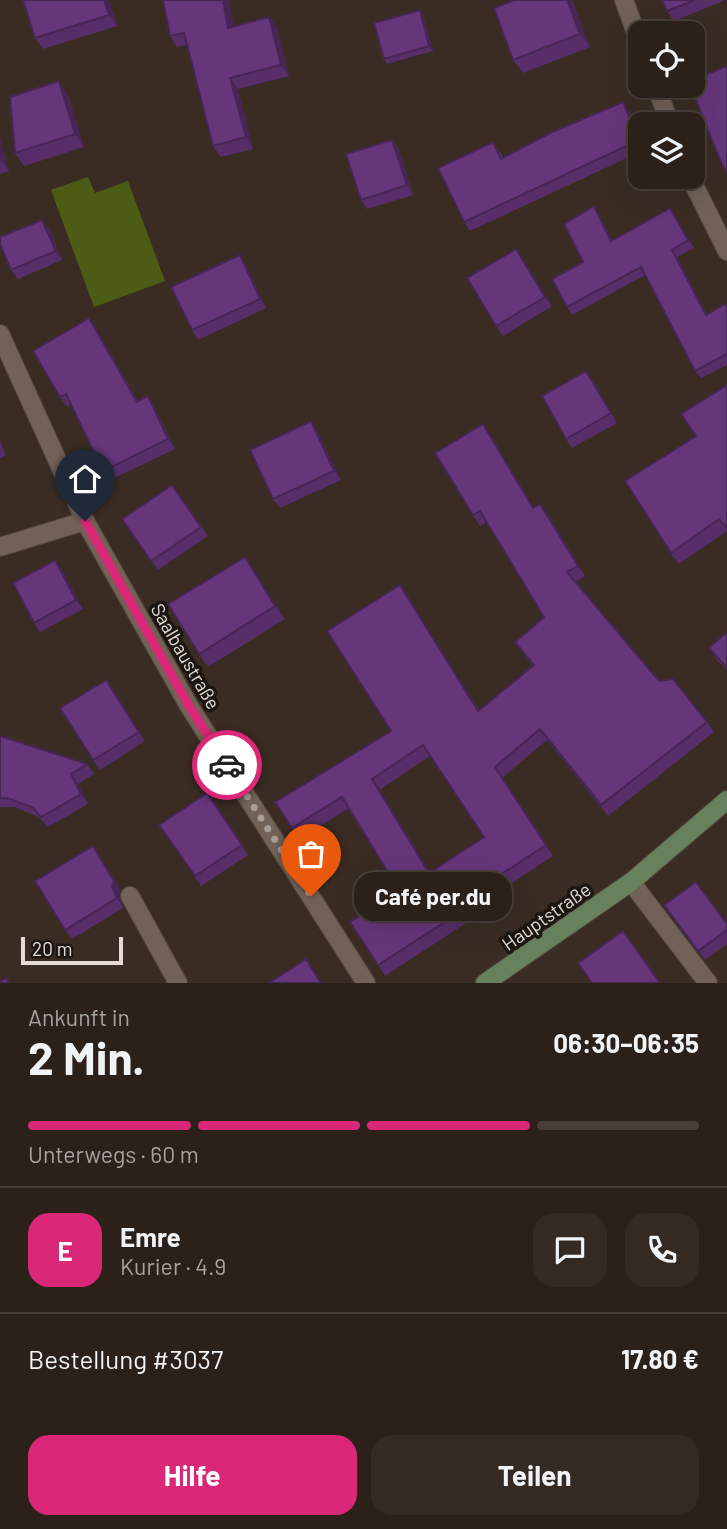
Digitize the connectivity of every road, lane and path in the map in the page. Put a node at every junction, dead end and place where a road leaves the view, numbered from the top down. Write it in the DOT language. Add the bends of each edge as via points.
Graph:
graph roads {
  1 [pos="624,0"];
  2 [pos="632,21"];
  3 [pos="696,189"];
  4 [pos="727,251"];
  5 [pos="0,334"];
  6 [pos="85,521"];
  7 [pos="0,547"];
  8 [pos="727,800"];
  9 [pos="631,882"];
  10 [pos="130,896"];
  11 [pos="178,983"];
  12 [pos="366,983"];
  13 [pos="485,983"];
  14 [pos="708,983"];
  1 -- 2 [label="street"];
  3 -- 4 [label="street"];
  5 -- 6 [label="street, Saalbaustraße"];
  6 -- 7 [label="street"];
  6 -- 12 [label="street, Saalbaustraße" via="189,706"];
  8 -- 9 [label="street, Hauptstraße"];
  9 -- 13 [label="street, Hauptstraße"];
  9 -- 14 [label="street"];
  10 -- 11 [label="street"];
}
